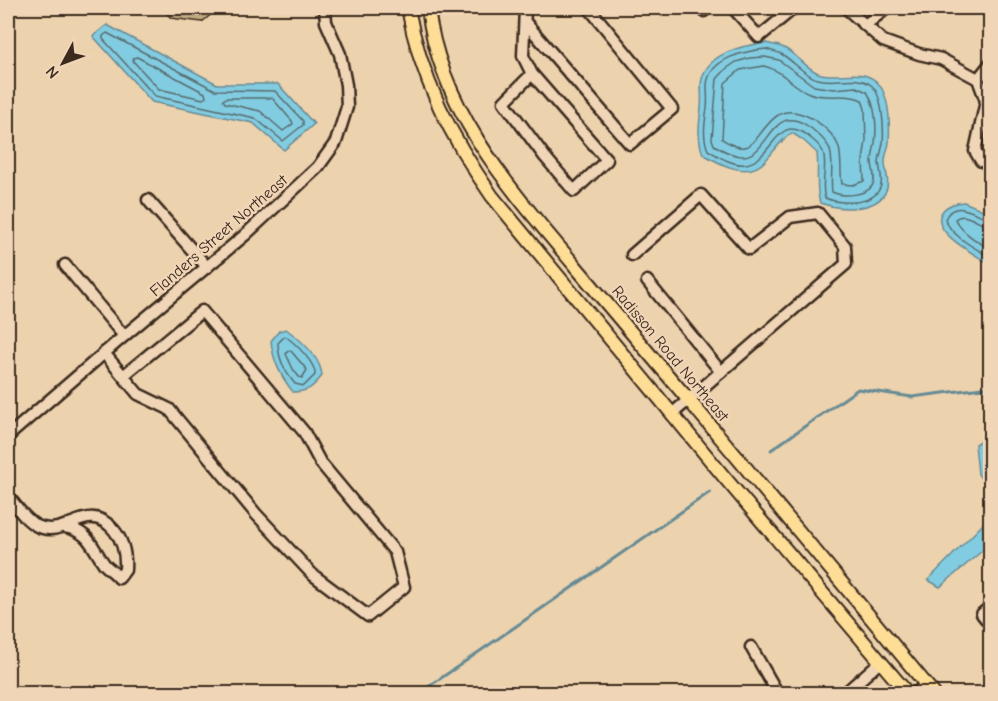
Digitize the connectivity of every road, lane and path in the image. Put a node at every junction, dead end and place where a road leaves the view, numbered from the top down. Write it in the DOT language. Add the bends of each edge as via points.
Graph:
graph roads {
  1 [pos="325,8"];
  2 [pos="408,8"];
  3 [pos="428,8"];
  4 [pos="525,8"];
  5 [pos="589,8"];
  6 [pos="733,8"];
  7 [pos="794,8"];
  8 [pos="846,8"];
  9 [pos="887,8"];
  10 [pos="525,22"];
  11 [pos="865,25"];
  12 [pos="990,64"];
  13 [pos="532,74"];
  14 [pos="978,79"];
  15 [pos="990,163"];
  16 [pos="148,200"];
  17 [pos="632,255"];
  18 [pos="65,265"];
  19 [pos="207,267"];
  20 [pos="646,282"];
  21 [pos="124,336"];
  22 [pos="104,353"];
  23 [pos="721,372"];
  24 [pos="123,376"];
  25 [pos="689,400"];
  26 [pos="672,414"];
  27 [pos="8,436"];
  28 [pos="8,496"];
  29 [pos="65,526"];
  30 [pos="990,607"];
  31 [pos="990,624"];
  32 [pos="751,647"];
  33 [pos="880,662"];
  34 [pos="930,688"];
  35 [pos="778,693"];
  36 [pos="844,693"];
  37 [pos="908,693"];
  38 [pos="915,693"];
  1 -- 19 [label="street, Flanders Street Northeast" via="346,85 347,106 336,142 318,167"];
  2 -- 26 [label="main road" via="419,54 444,119 469,164"];
  3 -- 25 [label="main road, Radisson Road Northeast" via="447,79 475,138 518,197"];
  4 -- 10 [label="street"];
  5 -- 10 [label="street" via="672,109 630,144"];
  6 -- 7 [label="street" via="759,37"];
  8 -- 11 [label="street"];
  9 -- 11 [label="street"];
  10 -- 13 [label="street" via="523,56"];
  11 -- 14 [label="street" via="883,41 941,59"];
  12 -- 14 [label="street"];
  13 -- 13 [label="street" via="504,102 574,191 607,160"];
  14 -- 15 [label="street" via="986,101 975,151 981,161"];
  16 -- 19 [label="street"];
  17 -- 23 [label="street" via="702,195 749,249 790,217 818,213 845,246 846,264"];
  18 -- 21 [label="street"];
  19 -- 21 [label="street, Flanders Street Northeast"];
  20 -- 23 [label="street"];
  21 -- 22 [label="street, Flanders Street Northeast"];
  22 -- 24 [label="street"];
  22 -- 27 [label="street, Flanders Street Northeast"];
  23 -- 25 [label="street"];
  24 -- 24 [label="street" via="138,394 169,409 256,514 314,575 368,616 404,587 395,552 320,462 304,432 202,311"];
  25 -- 26 [label="street"];
  25 -- 34 [label="main road, Radisson Road Northeast"];
  26 -- 33 [label="main road"];
  28 -- 29 [label="street" via="38,527"];
  29 -- 29 [label="street" via="88,538 119,578 125,570 124,546 106,520 92,516"];
  30 -- 31 [label="street" via="982,614"];
  32 -- 35 [label="street"];
  33 -- 36 [label="street"];
  33 -- 37 [label="main road"];
  34 -- 38 [label="street"];
}
